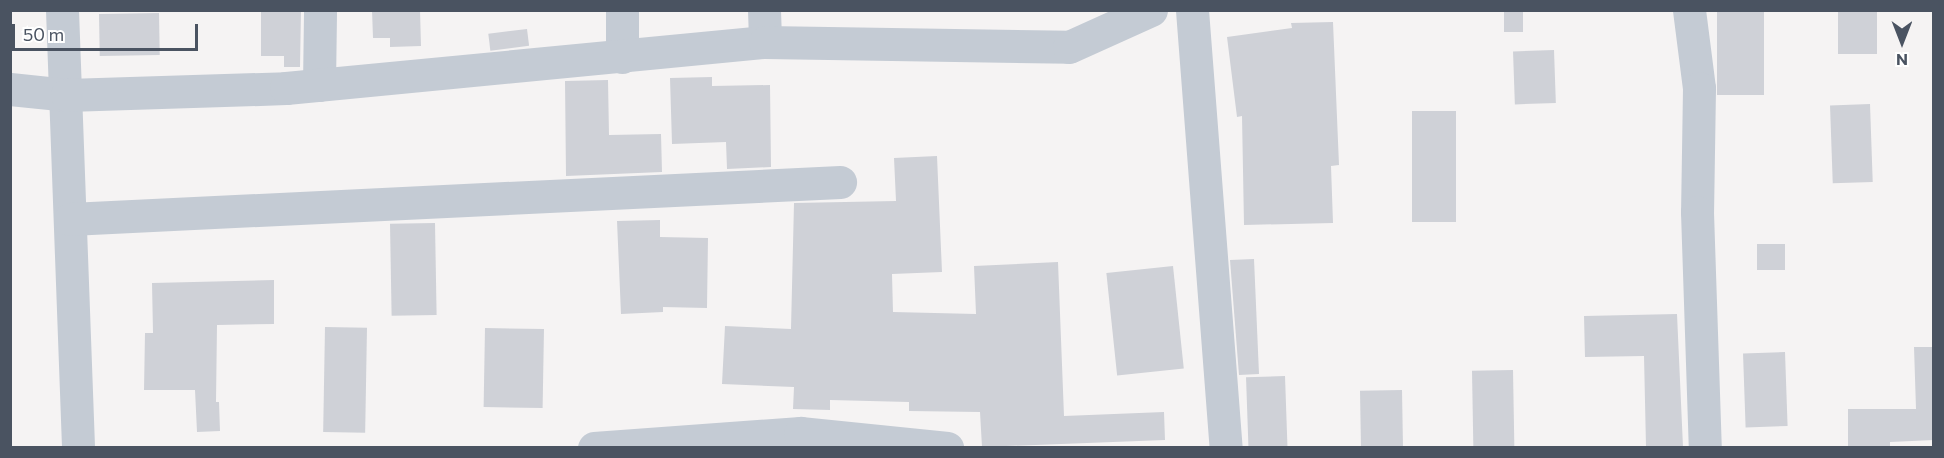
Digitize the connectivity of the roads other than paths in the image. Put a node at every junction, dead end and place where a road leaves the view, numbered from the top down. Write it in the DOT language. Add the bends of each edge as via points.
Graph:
graph roads {
  1 [pos="62,10"];
  2 [pos="320,10"];
  3 [pos="622,10"];
  4 [pos="1151,10"];
  5 [pos="1192,10"];
  6 [pos="1689,10"];
  7 [pos="764,26"];
  8 [pos="622,57"];
  9 [pos="319,85"];
  10 [pos="10,89"];
  11 [pos="67,94"];
  12 [pos="840,182"];
  13 [pos="70,219"];
  14 [pos="78,447"];
  15 [pos="594,447"];
  16 [pos="947,447"];
  17 [pos="1226,447"];
  18 [pos="1705,447"];
  1 -- 11 [label="street"];
  2 -- 9 [label="street"];
  3 -- 8 [label="street"];
  4 -- 7 [label="street" via="1069,47"];
  5 -- 17 [label="street"];
  6 -- 18 [label="street" via="1699,88 1697,212"];
  7 -- 8 [label="street"];
  8 -- 9 [label="street"];
  9 -- 11 [label="street"];
  10 -- 11 [label="street"];
  11 -- 13 [label="street"];
  12 -- 13 [label="street"];
  13 -- 14 [label="street"];
  15 -- 16 [label="street" via="800,433"];
}
